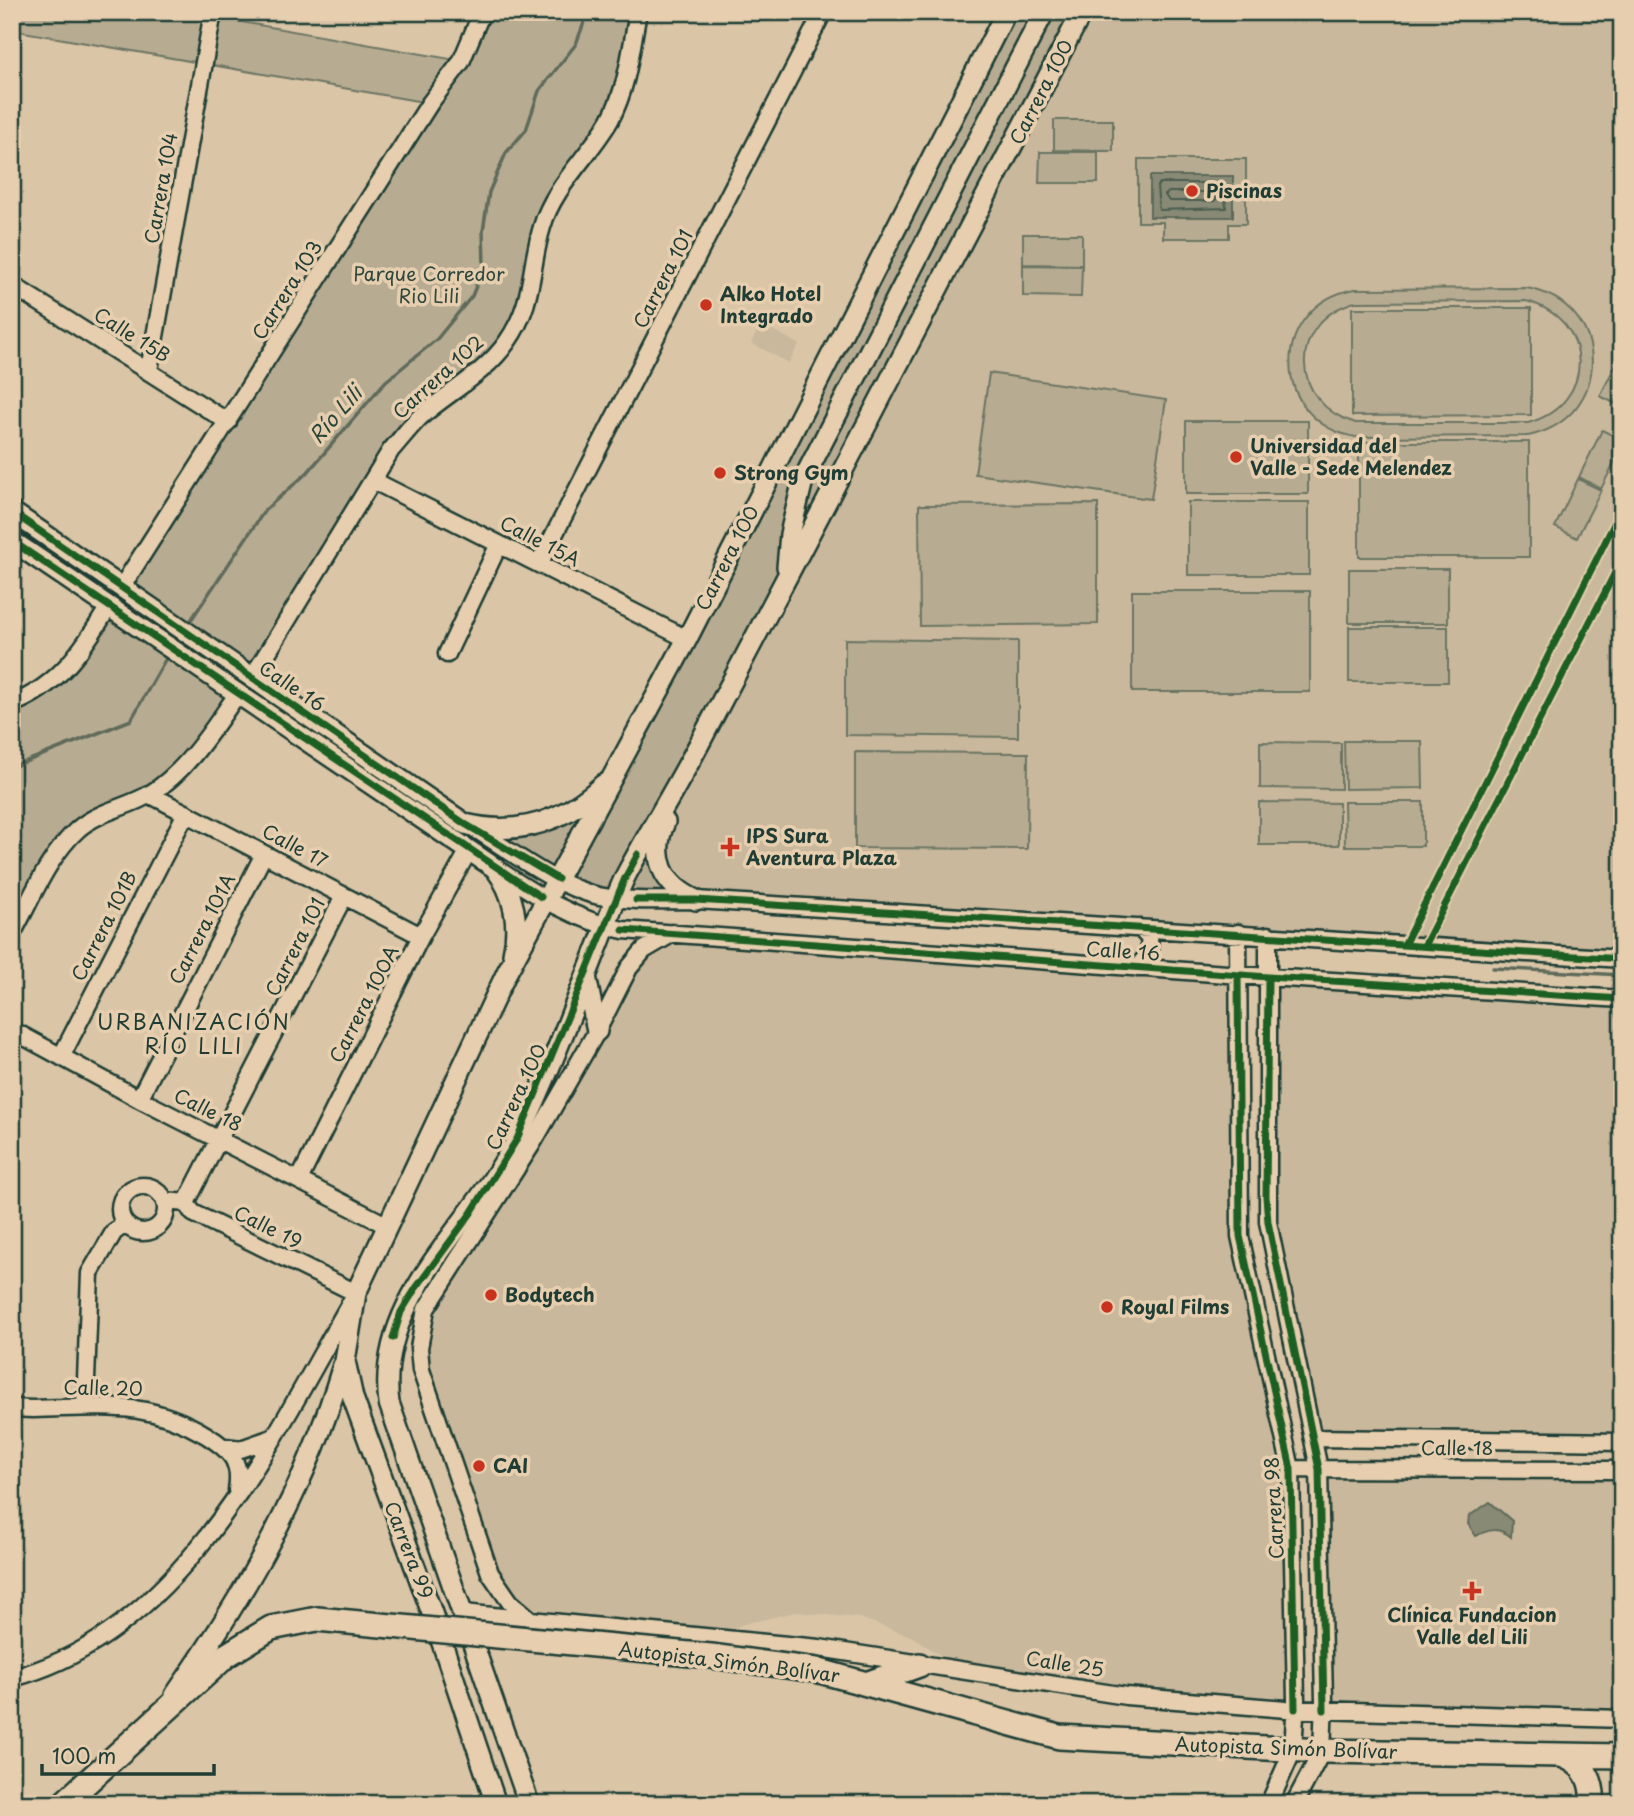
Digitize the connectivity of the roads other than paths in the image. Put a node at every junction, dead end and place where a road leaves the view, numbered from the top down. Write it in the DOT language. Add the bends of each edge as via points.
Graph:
graph roads {
  1 [pos="213,12"];
  2 [pos="482,12"];
  3 [pos="638,12"];
  4 [pos="822,12"];
  5 [pos="1006,12"];
  6 [pos="1044,12"];
  7 [pos="1082,12"];
  8 [pos="12,285"];
  9 [pos="149,370"];
  10 [pos="228,422"];
  11 [pos="374,481"];
  12 [pos="12,512"];
  13 [pos="12,541"];
  14 [pos="499,544"];
  15 [pos="539,564"];
  16 [pos="787,575"];
  17 [pos="121,588"];
  18 [pos="109,606"];
  19 [pos="687,639"];
  20 [pos="447,654"];
  21 [pos="251,678"];
  22 [pos="238,694"];
  23 [pos="12,704"];
  24 [pos="690,761"];
  25 [pos="617,771"];
  26 [pos="149,794"];
  27 [pos="186,813"];
  28 [pos="465,824"];
  29 [pos="469,850"];
  30 [pos="264,854"];
  31 [pos="495,868"];
  32 [pos="558,879"];
  33 [pos="344,896"];
  34 [pos="617,899"];
  35 [pos="696,900"];
  36 [pos="546,901"];
  37 [pos="606,926"];
  38 [pos="1140,928"];
  39 [pos="673,933"];
  40 [pos="1238,933"];
  41 [pos="12,934"];
  42 [pos="1268,935"];
  43 [pos="421,936"];
  44 [pos="1622,958"];
  45 [pos="1137,968"];
  46 [pos="507,972"];
  47 [pos="1238,975"];
  48 [pos="586,976"];
  49 [pos="1268,977"];
  50 [pos="1622,999"];
  51 [pos="12,1030"];
  52 [pos="597,1031"];
  53 [pos="61,1058"];
  54 [pos="1238,1078"];
  55 [pos="139,1099"];
  56 [pos="1267,1108"];
  57 [pos="219,1139"];
  58 [pos="299,1180"];
  59 [pos="165,1201"];
  60 [pos="186,1203"];
  61 [pos="477,1216"];
  62 [pos="125,1224"];
  63 [pos="386,1225"];
  64 [pos="356,1293"];
  65 [pos="345,1361"];
  66 [pos="389,1363"];
  67 [pos="85,1407"];
  68 [pos="12,1408"];
  69 [pos="272,1438"];
  70 [pos="1314,1438"];
  71 [pos="1408,1439"];
  72 [pos="1622,1442"];
  73 [pos="225,1447"];
  74 [pos="1291,1469"];
  75 [pos="1320,1469"];
  76 [pos="1411,1469"];
  77 [pos="1622,1470"];
  78 [pos="236,1493"];
  79 [pos="463,1613"];
  80 [pos="531,1620"];
  81 [pos="919,1665"];
  82 [pos="12,1678"];
  83 [pos="869,1683"];
  84 [pos="164,1709"];
  85 [pos="1295,1709"];
  86 [pos="1324,1710"];
  87 [pos="1622,1719"];
  88 [pos="137,1738"];
  89 [pos="1293,1750"];
  90 [pos="1322,1751"];
  91 [pos="1554,1754"];
  92 [pos="1622,1756"];
  93 [pos="63,1804"];
  94 [pos="79,1804"];
  95 [pos="496,1804"];
  96 [pos="529,1804"];
  97 [pos="1269,1804"];
  98 [pos="1294,1804"];
  99 [pos="1592,1804"];
  1 -- 9 [label="street, Carrera 104"];
  2 -- 10 [label="street, Carrera 103" via="461,62 430,103"];
  3 -- 11 [label="street, Carrera 102" via="622,90 610,119 555,199 542,226 532,288 520,321 487,365 418,419 391,450"];
  4 -- 15 [label="street, Carrera 101"];
  5 -- 19 [label="main road, Carrera 100"];
  6 -- 16 [label="main road" via="803,480 790,534"];
  7 -- 16 [label="main road, Carrera 100"];
  8 -- 9 [label="street, Calle 15B"];
  9 -- 10 [label="street, Calle 15B"];
  10 -- 17 [label="street, Carrera 103"];
  11 -- 14 [label="street, Calle 15A"];
  11 -- 21 [label="street, Carrera 102"];
  12 -- 17 [label="main road, Calle 16"];
  13 -- 18 [label="main road, Calle 16"];
  14 -- 15 [label="street, Calle 15A"];
  14 -- 20 [label="street"];
  15 -- 19 [label="street, Calle 15A"];
  16 -- 24 [label="main road, Carrera 100"];
  17 -- 21 [label="main road, Calle 16"];
  18 -- 22 [label="main road, Calle 16"];
  18 -- 23 [label="street" via="56,680 34,696"];
  19 -- 25 [label="main road, Carrera 100"];
  21 -- 28 [label="main road, Calle 16"];
  22 -- 26 [label="street" via="200,748"];
  22 -- 29 [label="main road, Calle 16"];
  24 -- 34 [label="main road, Carrera 100"];
  24 -- 35 [label="main road" via="662,829 657,855 671,885"];
  25 -- 28 [label="main road" via="576,807 544,822 502,829"];
  25 -- 32 [label="main road, Carrera 100"];
  26 -- 27 [label="street, Calle 17"];
  26 -- 41 [label="street" via="92,818 76,831 60,849"];
  27 -- 30 [label="street, Calle 17"];
  27 -- 53 [label="street, Carrera 101B"];
  28 -- 32 [label="street, Calle 16"];
  29 -- 31 [label="main road, Calle 16"];
  29 -- 43 [label="street, Carrera 100A"];
  30 -- 33 [label="street, Calle 17"];
  30 -- 55 [label="street, Carrera 101A"];
  31 -- 36 [label="street, Calle 16"];
  31 -- 46 [label="main road" via="510,893 516,922"];
  32 -- 34 [label="street, Calle 16"];
  32 -- 36 [label="main road, Carrera 100"];
  33 -- 43 [label="street, Calle 17"];
  33 -- 57 [label="street, Carrera 101"];
  34 -- 35 [label="street, Calle 16"];
  34 -- 37 [label="main road, Carrera 100"];
  35 -- 38 [label="street, Calle 16"];
  36 -- 37 [label="street, Calle 16"];
  36 -- 46 [label="main road, Carrera 100"];
  37 -- 39 [label="street, Calle 16"];
  37 -- 48 [label="main road, Carrera 100"];
  38 -- 40 [label="street, Calle 16"];
  38 -- 45 [label="street" via="1149,939 1150,952"];
  39 -- 45 [label="street, Calle 16"];
  39 -- 52 [label="street, Carrera 100" via="644,950 629,968"];
  40 -- 42 [label="street, Calle 16"];
  40 -- 47 [label="street, Carrera 98"];
  42 -- 44 [label="street, Calle 16"];
  42 -- 49 [label="street"];
  43 -- 58 [label="street, Carrera 100A"];
  45 -- 47 [label="street, Calle 16"];
  46 -- 63 [label="main road, Carrera 100"];
  47 -- 49 [label="street, Calle 16"];
  47 -- 54 [label="street, Carrera 98"];
  48 -- 52 [label="main road"];
  48 -- 61 [label="main road, Carrera 100" via="517,1139"];
  49 -- 50 [label="street, Calle 16"];
  49 -- 56 [label="street"];
  51 -- 53 [label="street, Calle 18"];
  52 -- 61 [label="street, Carrera 100"];
  53 -- 55 [label="street, Calle 18"];
  54 -- 56 [label="street" via="1243,1066 1257,1068 1261,1102"];
  54 -- 74 [label="street, Carrera 98" via="1240,1236"];
  55 -- 57 [label="street, Calle 18"];
  56 -- 70 [label="street" via="1268,1222"];
  57 -- 58 [label="street, Calle 18"];
  57 -- 60 [label="street, Carrera 101"];
  58 -- 63 [label="street, Calle 18"];
  59 -- 60 [label="street"];
  59 -- 62 [label="street" via="163,1220 155,1229 142,1233"];
  59 -- 62 [label="street" via="147,1186 131,1189 119,1209"];
  60 -- 64 [label="street, Calle 19" via="193,1213"];
  61 -- 66 [label="main road, Carrera 100" via="401,1312"];
  61 -- 80 [label="street, Carrera 100" via="426,1309 419,1348 421,1370 490,1573 510,1602"];
  62 -- 67 [label="street" via="114,1233 90,1273"];
  63 -- 64 [label="main road, Carrera 100"];
  64 -- 65 [label="main road, Carrera 99"];
  64 -- 69 [label="street, Carrera 100"];
  65 -- 84 [label="main road" via="313,1457 275,1532 228,1619"];
  65 -- 95 [label="main road, Carrera 99" via="357,1412 432,1613"];
  66 -- 79 [label="main road, Carrera 99" via="389,1403"];
  67 -- 68 [label="street, Calle 20"];
  67 -- 73 [label="street, Calle 20" via="160,1412"];
  69 -- 73 [label="street" via="242,1449"];
  69 -- 78 [label="street, Carrera 100"];
  70 -- 71 [label="street, Calle 18"];
  70 -- 75 [label="street"];
  71 -- 72 [label="street, Calle 18"];
  71 -- 76 [label="street" via="1398,1456"];
  73 -- 78 [label="street" via="239,1468"];
  74 -- 75 [label="street, Calle 18"];
  74 -- 85 [label="street, Carrera 98"];
  75 -- 76 [label="street, Calle 18"];
  75 -- 86 [label="street"];
  76 -- 77 [label="street, Calle 18"];
  78 -- 82 [label="street, Carrera 100" via="194,1555 118,1627 39,1671"];
  79 -- 80 [label="street, Calle 25"];
  79 -- 96 [label="main road, Carrera 99"];
  80 -- 81 [label="street, Calle 25" via="819,1648"];
  81 -- 83 [label="highway"];
  81 -- 85 [label="street, Calle 25" via="1126,1696"];
  83 -- 84 [label="highway, Autopista Simón Bolívar, bridge" via="816,1670 711,1656 317,1619 271,1628 227,1655"];
  83 -- 89 [label="highway, Autopista Simón Bolívar" via="1059,1737"];
  84 -- 88 [label="highway, Autopista Simón Bolívar"];
  85 -- 86 [label="street, Calle 25"];
  85 -- 89 [label="street, Carrera 98"];
  86 -- 87 [label="street, Calle 25"];
  86 -- 90 [label="street"];
  88 -- 93 [label="highway, Autopista Simón Bolívar"];
  88 -- 94 [label="highway"];
  89 -- 90 [label="highway, Autopista Simón Bolívar"];
  89 -- 97 [label="street, Carrera 98"];
  90 -- 91 [label="highway, Autopista Simón Bolívar"];
  90 -- 98 [label="street"];
  91 -- 92 [label="highway, Autopista Simón Bolívar"];
  91 -- 99 [label="highway" via="1582,1767 1590,1781"];
}
